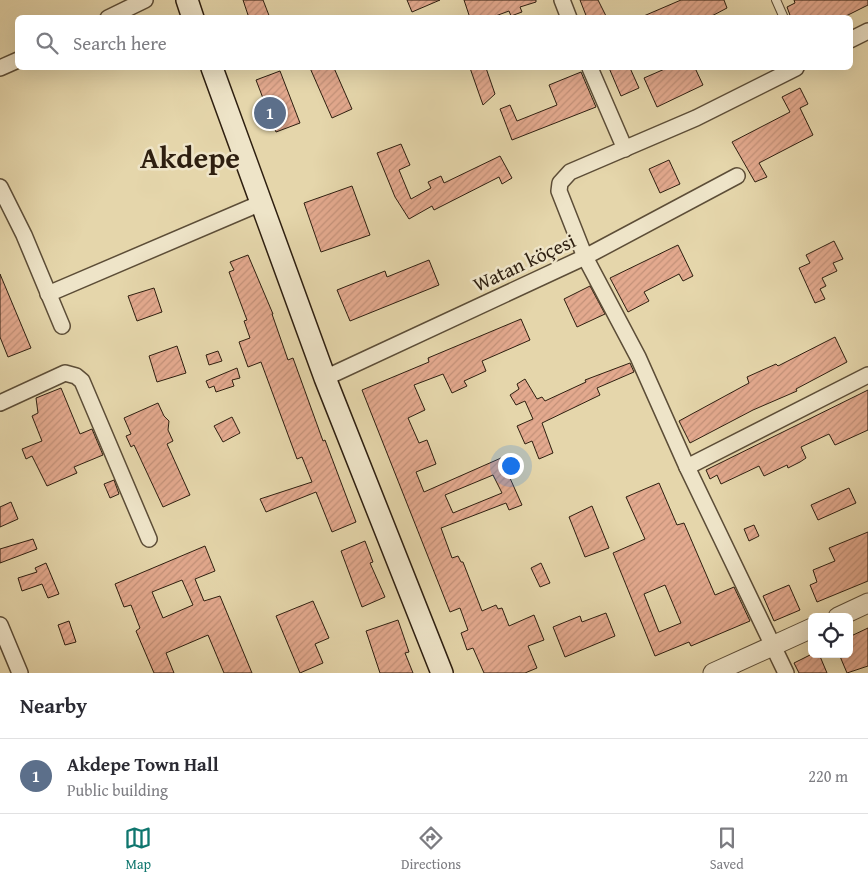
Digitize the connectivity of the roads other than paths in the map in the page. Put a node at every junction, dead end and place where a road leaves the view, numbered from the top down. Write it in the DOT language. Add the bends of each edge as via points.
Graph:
graph roads {
  1 [pos="145,0"];
  2 [pos="187,0"];
  3 [pos="562,0"];
  4 [pos="776,0"];
  5 [pos="114,15"];
  6 [pos="192,15"];
  7 [pos="568,15"];
  8 [pos="783,15"];
  9 [pos="868,31"];
  10 [pos="853,38"];
  11 [pos="15,61"];
  12 [pos="0,68"];
  13 [pos="213,70"];
  14 [pos="591,70"];
  15 [pos="792,70"];
  16 [pos="625,149"];
  17 [pos="737,176"];
  18 [pos="0,187"];
  19 [pos="261,203"];
  20 [pos="585,256"];
  21 [pos="48,294"];
  22 [pos="62,326"];
  23 [pos="868,375"];
  24 [pos="325,378"];
  25 [pos="0,403"];
  26 [pos="687,467"];
  27 [pos="149,539"];
  28 [pos="868,604"];
  29 [pos="847,613"];
  30 [pos="0,625"];
  31 [pos="808,630"];
  32 [pos="772,645"];
  33 [pos="20,673"];
  34 [pos="442,673"];
  35 [pos="713,673"];
  36 [pos="786,673"];
  1 -- 5 [label="street"];
  2 -- 6 [label="main road"];
  3 -- 7 [label="street"];
  4 -- 8 [label="lane"];
  9 -- 10 [label="street"];
  11 -- 12 [label="street"];
  13 -- 19 [label="main road"];
  14 -- 16 [label="street"];
  15 -- 16 [label="street"];
  16 -- 20 [label="street" via="570,172 560,184 560,192"];
  17 -- 20 [label="street, Watan köçesi"];
  18 -- 21 [label="street"];
  19 -- 21 [label="street"];
  19 -- 24 [label="main road"];
  20 -- 24 [label="street, Watan köçesi"];
  20 -- 26 [label="street" via="638,357"];
  21 -- 22 [label="street"];
  23 -- 26 [label="street"];
  24 -- 34 [label="main road"];
  25 -- 27 [label="street" via="64,374 82,381"];
  26 -- 32 [label="street"];
  28 -- 29 [label="street"];
  30 -- 33 [label="street"];
  31 -- 32 [label="street"];
  32 -- 35 [label="street"];
  32 -- 36 [label="street"];
}
